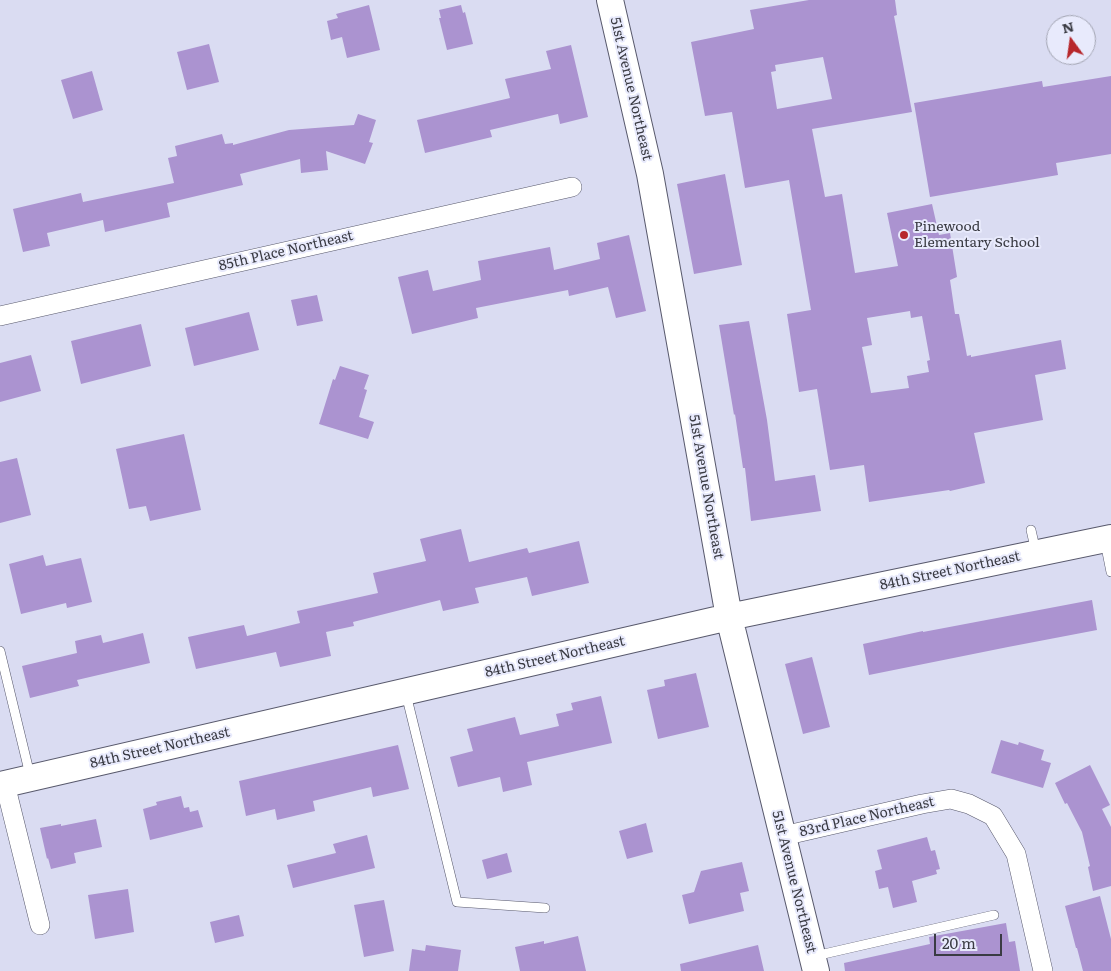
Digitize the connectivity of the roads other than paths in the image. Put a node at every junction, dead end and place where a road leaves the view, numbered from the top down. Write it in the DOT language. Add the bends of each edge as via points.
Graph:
graph roads {
  1 [pos="610,0"];
  2 [pos="572,187"];
  3 [pos="0,316"];
  4 [pos="1108,539"];
  5 [pos="1111,572"];
  6 [pos="729,616"];
  7 [pos="0,651"];
  8 [pos="405,692"];
  9 [pos="31,778"];
  10 [pos="3,784"];
  11 [pos="783,836"];
  12 [pos="545,908"];
  13 [pos="994,915"];
  14 [pos="40,925"];
  15 [pos="814,964"];
  16 [pos="1043,971"];
  1 -- 6 [label="street, 51st Avenue Northeast" via="650,174"];
  2 -- 3 [label="street, 85th Place Northeast"];
  4 -- 5 [label="lane"];
  4 -- 6 [label="street, 84th Street Northeast" via="1034,541"];
  6 -- 8 [label="street, 84th Street Northeast"];
  6 -- 11 [label="street, 51st Avenue Northeast"];
  7 -- 9 [label="lane"];
  8 -- 9 [label="street, 84th Street Northeast"];
  8 -- 12 [label="lane" via="457,902"];
  9 -- 10 [label="street, 84th Street Northeast"];
  10 -- 14 [label="street"];
  11 -- 15 [label="street, 51st Avenue Northeast"];
  11 -- 16 [label="street, 83rd Place Northeast" via="951,799 993,816 1016,854"];
  13 -- 15 [label="lane"];
}
